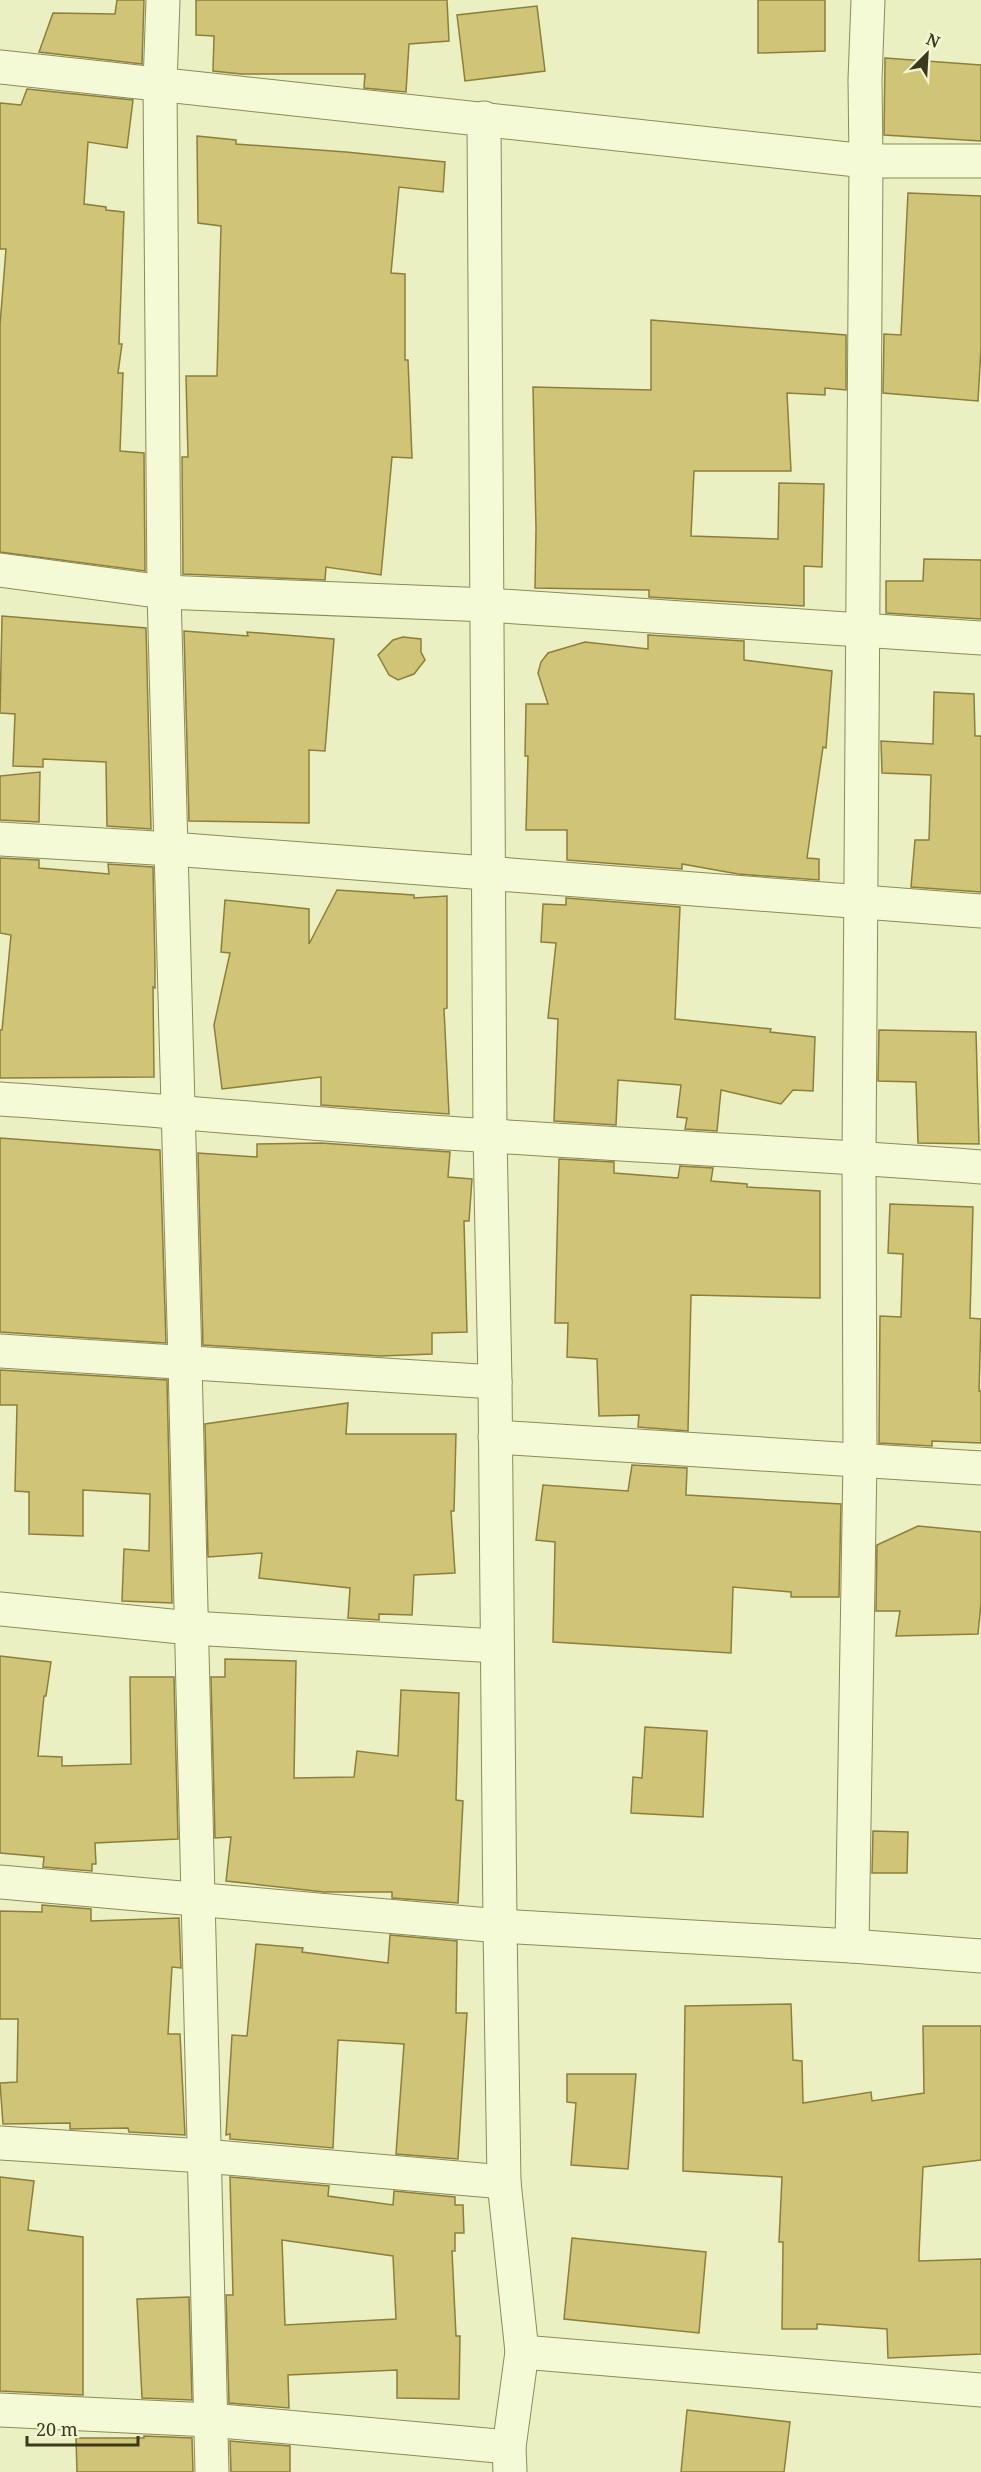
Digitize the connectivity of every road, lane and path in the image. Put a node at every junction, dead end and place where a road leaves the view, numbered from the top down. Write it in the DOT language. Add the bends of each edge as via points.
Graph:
graph roads {
  1 [pos="163,0"];
  2 [pos="868,0"];
  3 [pos="0,67"];
  4 [pos="160,84"];
  5 [pos="484,118"];
  6 [pos="866,161"];
  7 [pos="981,161"];
  8 [pos="0,570"];
  9 [pos="164,592"];
  10 [pos="488,605"];
  11 [pos="862,630"];
  12 [pos="981,638"];
  13 [pos="0,839"];
  14 [pos="172,849"];
  15 [pos="488,872"];
  16 [pos="860,902"];
  17 [pos="981,910"];
  18 [pos="0,1099"];
  19 [pos="177,1110"];
  20 [pos="490,1136"];
  21 [pos="859,1157"];
  22 [pos="981,1167"];
  23 [pos="0,1351"];
  24 [pos="185,1362"];
  25 [pos="495,1382"];
  26 [pos="495,1437"];
  27 [pos="860,1460"];
  28 [pos="981,1468"];
  29 [pos="0,1609"];
  30 [pos="191,1628"];
  31 [pos="497,1646"];
  32 [pos="0,1882"];
  33 [pos="197,1899"];
  34 [pos="500,1926"];
  35 [pos="852,1946"];
  36 [pos="981,1956"];
  37 [pos="0,2143"];
  38 [pos="204,2156"];
  39 [pos="504,2182"];
  40 [pos="522,2352"];
  41 [pos="981,2390"];
  42 [pos="0,2410"];
  43 [pos="210,2421"];
  44 [pos="509,2460"];
  45 [pos="212,2472"];
  1 -- 4 [label="street"];
  2 -- 6 [label="street"];
  3 -- 4 [label="street"];
  4 -- 5 [label="street"];
  4 -- 9 [label="street"];
  5 -- 6 [label="street"];
  5 -- 10 [label="street"];
  6 -- 7 [label="street"];
  6 -- 11 [label="street"];
  8 -- 9 [label="street"];
  9 -- 10 [label="street"];
  9 -- 14 [label="street"];
  10 -- 11 [label="street"];
  10 -- 15 [label="street"];
  11 -- 12 [label="street"];
  11 -- 16 [label="street"];
  13 -- 14 [label="street"];
  14 -- 15 [label="street"];
  14 -- 19 [label="street"];
  15 -- 16 [label="street"];
  15 -- 20 [label="street"];
  16 -- 17 [label="street"];
  16 -- 21 [label="street"];
  18 -- 19 [label="street"];
  19 -- 20 [label="street"];
  19 -- 24 [label="street"];
  20 -- 21 [label="street"];
  20 -- 25 [label="street"];
  21 -- 22 [label="street"];
  21 -- 27 [label="street"];
  23 -- 24 [label="street"];
  24 -- 25 [label="street"];
  24 -- 30 [label="street"];
  25 -- 26 [label="street"];
  26 -- 27 [label="street"];
  26 -- 31 [label="street"];
  27 -- 28 [label="street"];
  27 -- 35 [label="street"];
  29 -- 30 [label="street"];
  30 -- 31 [label="street"];
  30 -- 33 [label="street"];
  31 -- 34 [label="street"];
  32 -- 33 [label="street"];
  33 -- 34 [label="street"];
  33 -- 38 [label="street"];
  34 -- 35 [label="street"];
  34 -- 39 [label="street"];
  35 -- 36 [label="street"];
  37 -- 38 [label="street"];
  38 -- 39 [label="street"];
  38 -- 43 [label="street"];
  39 -- 40 [label="street"];
  40 -- 41 [label="street"];
  40 -- 44 [label="street"];
  42 -- 43 [label="street"];
  43 -- 44 [label="street"];
  43 -- 45 [label="street"];
}
